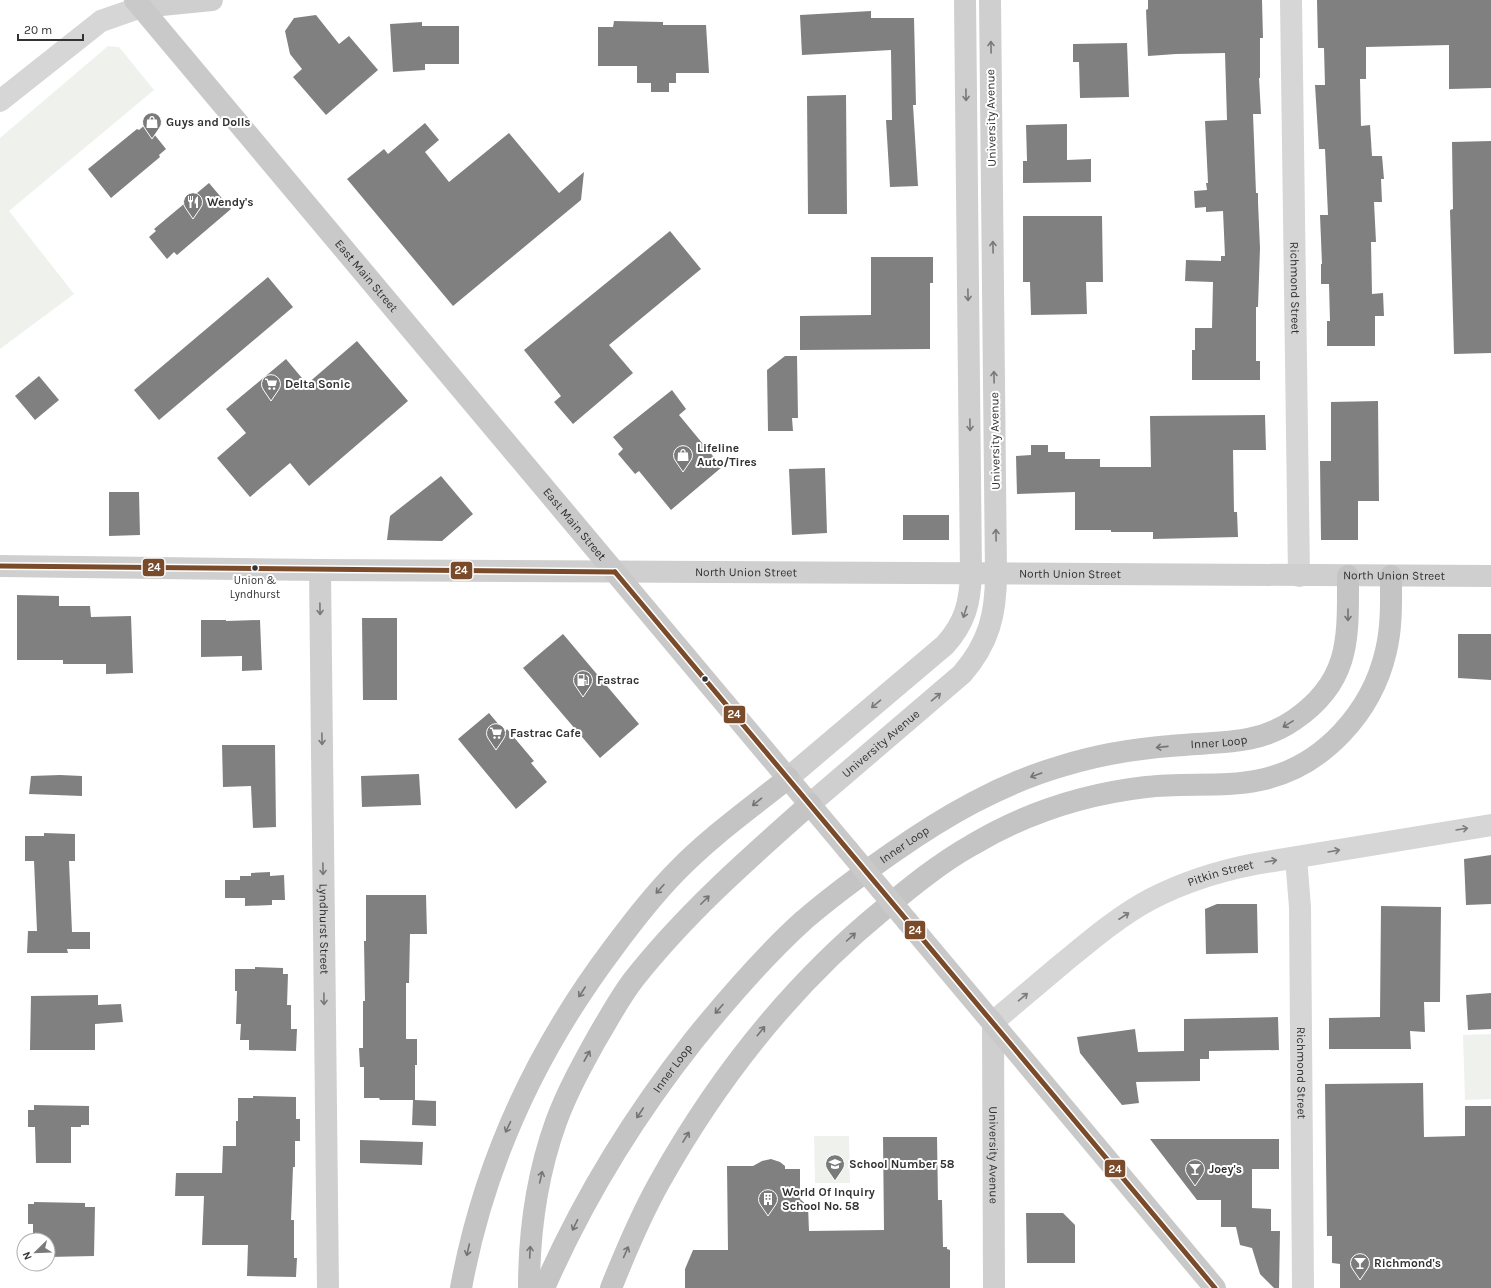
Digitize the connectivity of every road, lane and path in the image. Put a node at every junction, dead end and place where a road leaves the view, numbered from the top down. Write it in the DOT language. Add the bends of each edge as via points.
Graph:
graph roads {
  1 [pos="212,0"];
  2 [pos="965,0"];
  3 [pos="990,0"];
  4 [pos="1291,0"];
  5 [pos="138,4"];
  6 [pos="0,101"];
  7 [pos="0,566"];
  8 [pos="320,570"];
  9 [pos="615,572"];
  10 [pos="972,574"];
  11 [pos="996,574"];
  12 [pos="1299,576"];
  13 [pos="1348,576"];
  14 [pos="1391,576"];
  15 [pos="1491,576"];
  16 [pos="788,778"];
  17 [pos="810,804"];
  18 [pos="1491,825"];
  19 [pos="1296,858"];
  20 [pos="993,1022"];
  21 [pos="328,1288"];
  22 [pos="461,1288"];
  23 [pos="529,1288"];
  24 [pos="544,1288"];
  25 [pos="611,1288"];
  26 [pos="994,1288"];
  27 [pos="1214,1288"];
  28 [pos="1303,1288"];
  1 -- 5 [label="main road"];
  2 -- 10 [label="main road, University Avenue, one-way"];
  11 -- 3 [label="main road, University Avenue, one-way"];
  4 -- 12 [label="street, Richmond Street"];
  5 -- 6 [label="street" via="101,21"];
  5 -- 9 [label="main road, East Main Street"];
  7 -- 8 [label="main road, North Union Street"];
  8 -- 9 [label="main road, North Union Street"];
  8 -- 21 [label="main road, Lyndhurst Street, one-way"];
  9 -- 10 [label="main road, North Union Street"];
  9 -- 16 [label="main road, East Main Street"];
  10 -- 11 [label="main road, North Union Street"];
  10 -- 16 [label="main road, University Avenue, one-way" via="967,609 955,633 934,655"];
  11 -- 12 [label="main road, North Union Street"];
  17 -- 11 [label="main road, University Avenue, one-way" via="955,681 972,663 990,626 994,610"];
  12 -- 13 [label="main road, North Union Street"];
  13 -- 14 [label="main road, North Union Street"];
  13 -- 24 [label="highway, Inner Loop, one-way" via="1347,641 1342,661 1332,681 1316,702 1294,720 1248,740 1130,750 1061,766 1020,780 979,799 931,827 866,871 802,922 716,1012 643,1108 587,1200"];
  14 -- 15 [label="main road, North Union Street"];
  25 -- 14 [label="highway, one-way" via="658,1186 720,1086 743,1053 789,998 844,943 939,866 973,844 1029,818 1079,800 1127,789 1167,785 1234,784 1260,780 1294,768 1318,754 1352,723 1376,683 1389,632"];
  16 -- 17 [label="main road, East Main Street"];
  16 -- 22 [label="highway, one-way" via="702,847 667,881 631,924 563,1021 525,1091 497,1153 475,1223"];
  17 -- 20 [label="main road, East Main Street, bridge"];
  23 -- 17 [label="highway, one-way" via="533,1216 543,1168 556,1122 583,1062 634,979 680,925"];
  19 -- 18 [label="street, Pitkin Street, one-way"];
  20 -- 19 [label="street, Pitkin Street, one-way" via="1098,934 1150,900 1219,872"];
  19 -- 28 [label="street, Richmond Street" via="1300,907"];
  20 -- 26 [label="main road, University Avenue"];
  20 -- 27 [label="main road, East Main Street"];
}
